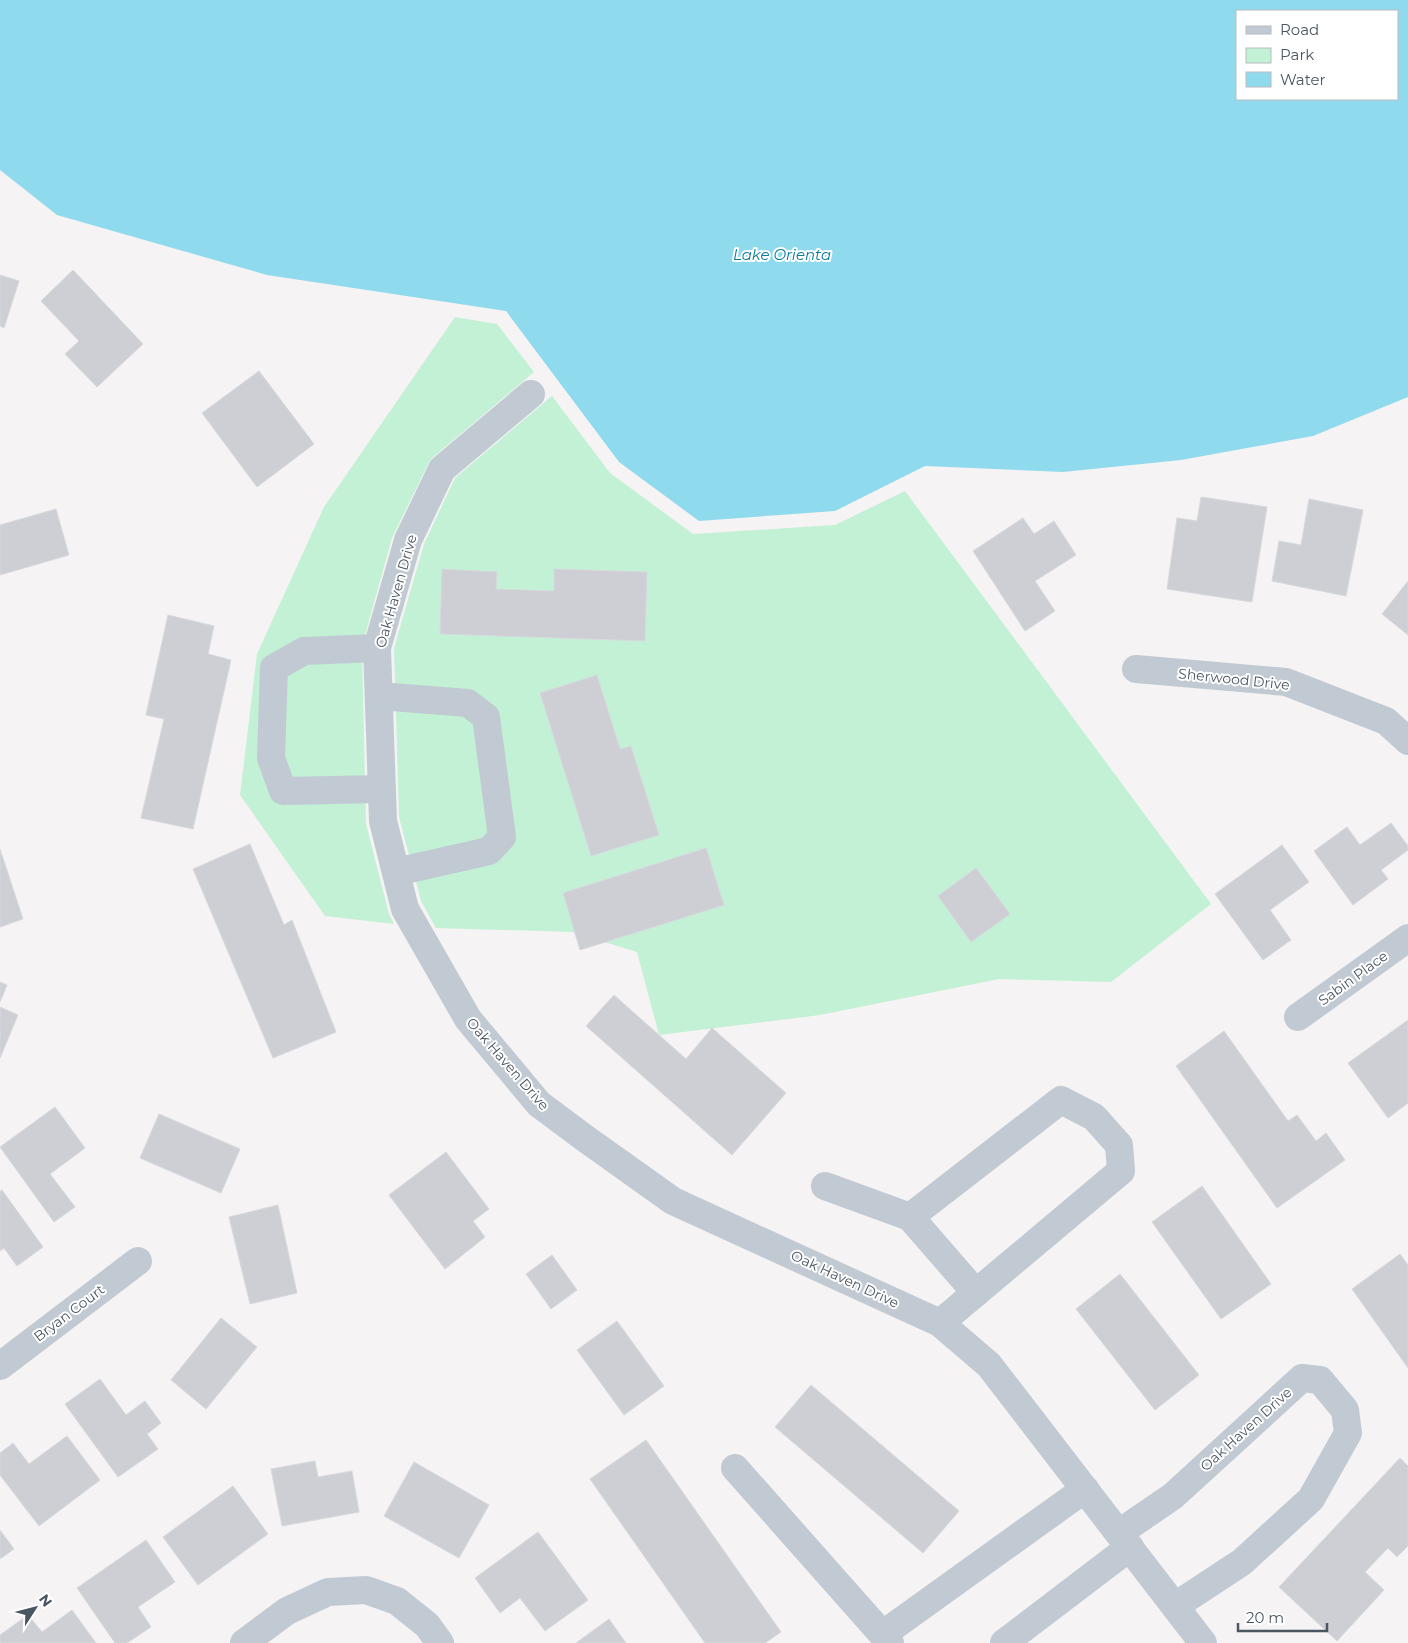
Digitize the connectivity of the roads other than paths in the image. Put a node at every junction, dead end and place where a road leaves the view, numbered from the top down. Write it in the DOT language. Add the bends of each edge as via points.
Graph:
graph roads {
  1 [pos="531,394"];
  2 [pos="377,648"];
  3 [pos="1136,669"];
  4 [pos="379,696"];
  5 [pos="1408,741"];
  6 [pos="382,790"];
  7 [pos="396,872"];
  8 [pos="1408,938"];
  9 [pos="1298,1018"];
  10 [pos="825,1186"];
  11 [pos="910,1217"];
  12 [pos="138,1261"];
  13 [pos="976,1292"];
  14 [pos="940,1323"];
  15 [pos="0,1366"];
  16 [pos="735,1468"];
  17 [pos="1085,1489"];
  18 [pos="1124,1540"];
  19 [pos="1175,1606"];
  20 [pos="887,1639"];
  21 [pos="244,1643"];
  22 [pos="440,1643"];
  23 [pos="1004,1643"];
  24 [pos="1204,1643"];
  1 -- 2 [label="street, Oak Haven Drive" via="442,469 408,540"];
  2 -- 4 [label="street, Oak Haven Drive"];
  2 -- 6 [label="street" via="304,651 274,668 271,758 283,791"];
  3 -- 5 [label="street, Sherwood Drive" via="1286,682 1386,721"];
  4 -- 6 [label="street, Oak Haven Drive"];
  4 -- 7 [label="street" via="468,703 486,717 502,837 490,851"];
  6 -- 7 [label="street, Oak Haven Drive" via="383,821"];
  7 -- 14 [label="street, Oak Haven Drive" via="406,909 468,1019 539,1104 673,1201"];
  8 -- 9 [label="street, Sabin Place"];
  10 -- 11 [label="street"];
  11 -- 13 [label="street"];
  11 -- 13 [label="street" via="1060,1100 1094,1117 1119,1146 1121,1171"];
  12 -- 15 [label="street, Bryan Court"];
  13 -- 14 [label="street"];
  14 -- 17 [label="street, Oak Haven Drive" via="989,1365"];
  16 -- 20 [label="street"];
  17 -- 18 [label="street, Oak Haven Drive"];
  17 -- 20 [label="street"];
  18 -- 19 [label="street, Oak Haven Drive"];
  18 -- 19 [label="street, Oak Haven Drive" via="1302,1378 1320,1380 1345,1410 1348,1432 1311,1499 1242,1562"];
  18 -- 23 [label="street"];
  19 -- 24 [label="street, Oak Haven Drive"];
  21 -- 22 [label="street" via="287,1611 328,1592 366,1590 397,1601 427,1625"];
}
